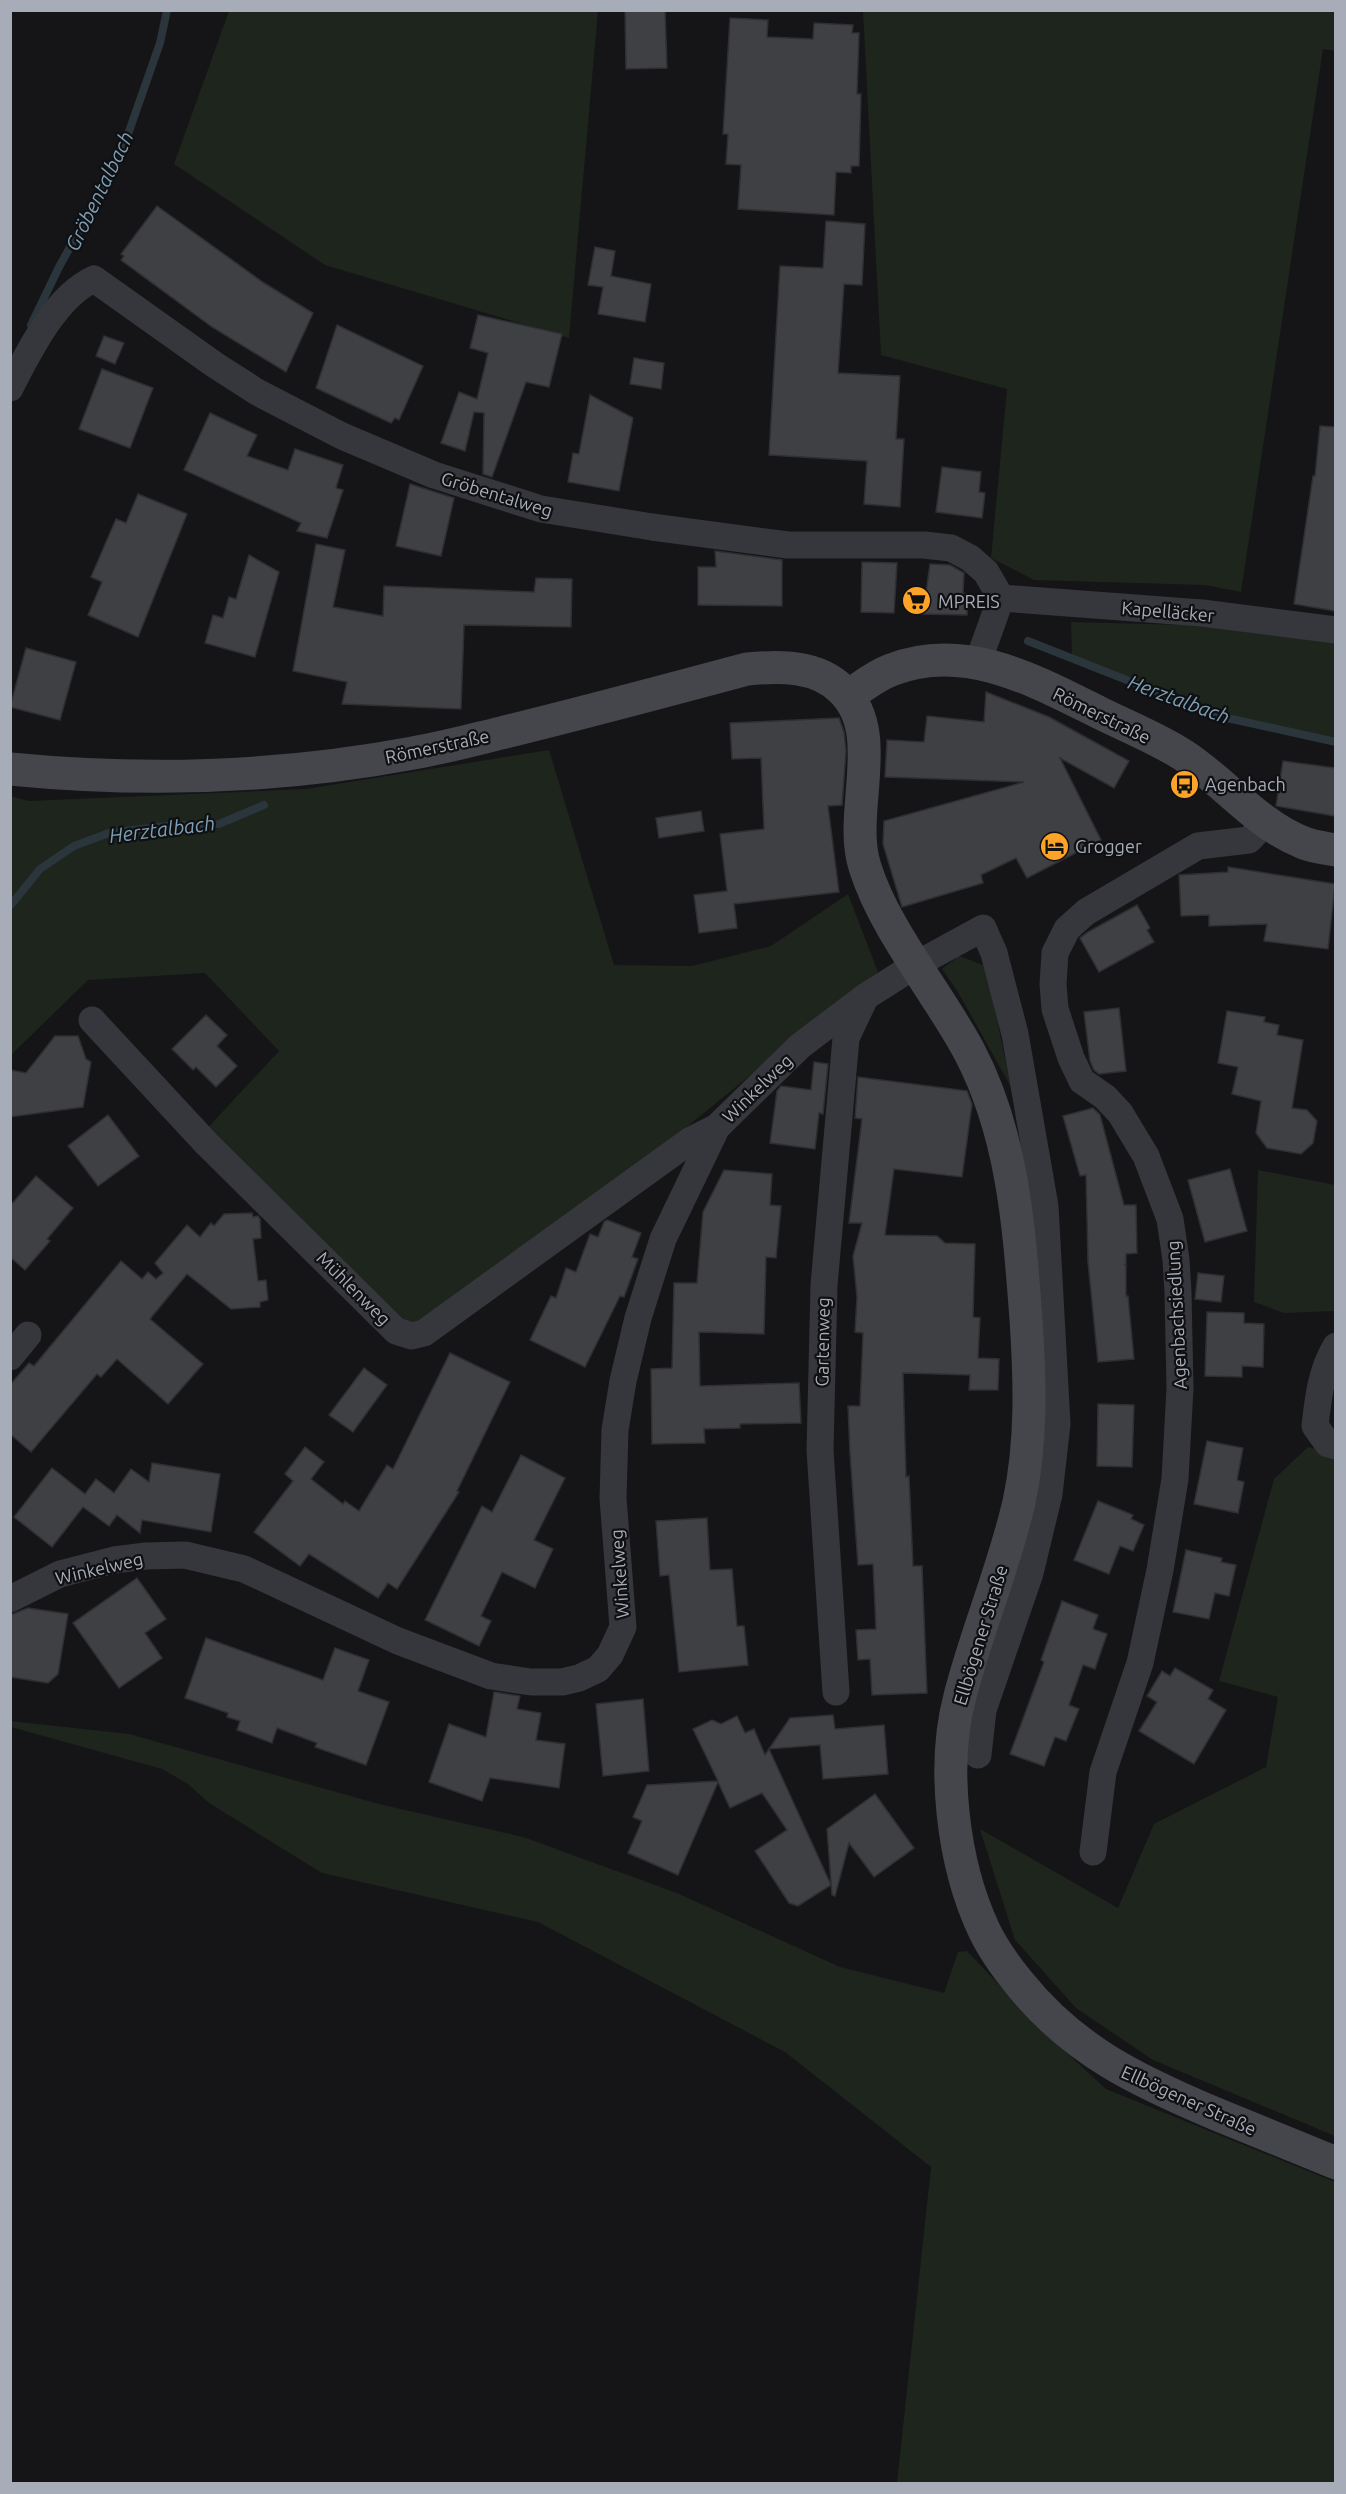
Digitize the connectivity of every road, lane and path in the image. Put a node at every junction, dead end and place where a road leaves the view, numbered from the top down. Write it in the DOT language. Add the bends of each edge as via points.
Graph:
graph roads {
  1 [pos="10,388"];
  2 [pos="1001,597"];
  3 [pos="1335,630"];
  4 [pos="978,662"];
  5 [pos="848,696"];
  6 [pos="10,768"];
  7 [pos="1266,822"];
  8 [pos="1335,850"];
  9 [pos="917,964"];
  10 [pos="865,997"];
  11 [pos="92,1020"];
  12 [pos="717,1126"];
  13 [pos="28,1335"];
  14 [pos="1335,1346"];
  15 [pos="10,1357"];
  16 [pos="1335,1446"];
  17 [pos="10,1599"];
  18 [pos="836,1692"];
  19 [pos="978,1755"];
  20 [pos="1094,1852"];
  21 [pos="1335,2163"];
  1 -- 2 [label="street, Gröbentalweg" via="48,324 79,286 94,279 267,398 342,436 434,474 541,509 652,528 788,545 924,545 951,549 986,572"];
  2 -- 3 [label="street, Kapelläcker" via="1202,613"];
  2 -- 4 [label="street"];
  4 -- 5 [label="main road, Römerstraße" via="954,659 904,666 883,673"];
  4 -- 7 [label="main road, Römerstraße" via="1062,695 1181,753"];
  5 -- 6 [label="main road, Römerstraße" via="818,675 769,667 747,669 581,714 414,753 319,768 223,776"];
  5 -- 9 [label="main road, Römerstraße" via="857,708 864,731 860,832 865,868"];
  7 -- 8 [label="main road, Römerstraße" via="1304,843"];
  7 -- 20 [label="street, Agenbachsiedlung" via="1249,840 1198,846 1086,912 1067,929 1054,953 1055,1009 1071,1058 1082,1081 1112,1104 1146,1156 1170,1219 1178,1292 1180,1388 1174,1479 1140,1663 1103,1772"];
  9 -- 10 [label="street, Winkelweg"];
  9 -- 19 [label="street" via="984,928 1016,1034 1045,1206 1057,1424 1049,1494 1030,1573 983,1710"];
  9 -- 21 [label="main road, Ellbögener Straße" via="967,1048 997,1117 1013,1185 1026,1318 1029,1412 1022,1487 1005,1557 959,1698 954,1730 955,1822 976,1912 987,1936 1019,1983 1045,2013 1083,2046 1156,2089"];
  10 -- 12 [label="street, Winkelweg" via="800,1046"];
  10 -- 18 [label="street, Gartenweg" via="846,1038 824,1285 820,1450"];
  11 -- 12 [label="street, Mühlenweg" via="200,1136 396,1331 412,1336 424,1332 690,1140"];
  12 -- 17 [label="street, Winkelweg" via="657,1256 621,1391 613,1498 623,1627 610,1655 598,1669 562,1682 491,1676 398,1641 244,1569 185,1556 114,1560 60,1574"];
  13 -- 15 [label="street"];
  14 -- 16 [label="street" via="1320,1386 1315,1426 1328,1444"];
}
